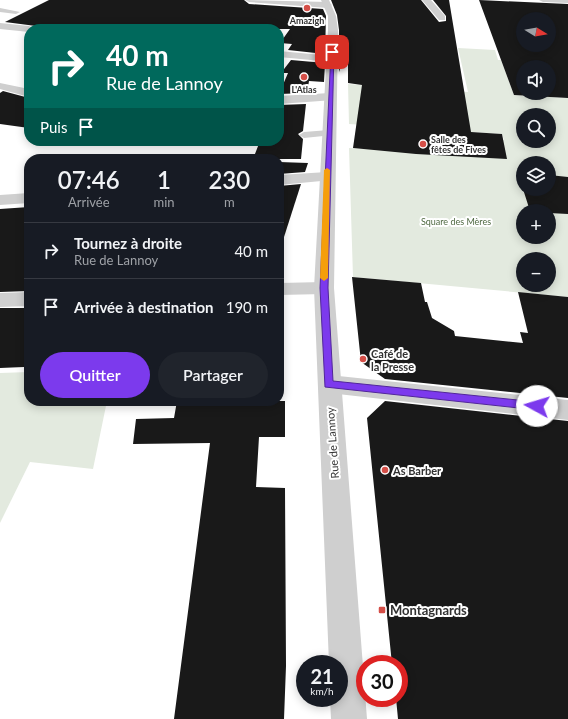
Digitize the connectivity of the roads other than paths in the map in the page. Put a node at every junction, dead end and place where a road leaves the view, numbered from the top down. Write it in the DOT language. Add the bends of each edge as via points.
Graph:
graph roads {
  1 [pos="248,0"];
  2 [pos="426,0"];
  3 [pos="543,0"];
  4 [pos="564,1"];
  5 [pos="327,3"];
  6 [pos="0,10"];
  7 [pos="16,12"];
  8 [pos="442,18"];
  9 [pos="0,26"];
  10 [pos="24,28"];
  11 [pos="284,54"];
  12 [pos="332,59"];
  13 [pos="0,86"];
  14 [pos="24,92"];
  15 [pos="330,97"];
  16 [pos="284,100"];
  17 [pos="329,133"];
  18 [pos="304,135"];
  19 [pos="327,177"];
  20 [pos="284,180"];
  21 [pos="24,198"];
  22 [pos="0,200"];
  23 [pos="324,288"];
  24 [pos="284,289"];
  25 [pos="24,299"];
  26 [pos="0,300"];
  27 [pos="329,384"];
  28 [pos="568,410"];
  29 [pos="348,719"];
  1 -- 5 [label="street"];
  2 -- 8 [label="street"];
  3 -- 4 [label="street"];
  5 -- 12 [label="street, Rue de Lannoy" via="333,25"];
  6 -- 7 [label="lane"];
  9 -- 10 [label="street"];
  11 -- 12 [label="street"];
  12 -- 15 [label="street, Rue de Lannoy"];
  13 -- 14 [label="street"];
  15 -- 16 [label="street"];
  15 -- 17 [label="street, Rue de Lannoy"];
  17 -- 18 [label="lane"];
  17 -- 19 [label="street, Rue de Lannoy"];
  19 -- 20 [label="street"];
  19 -- 23 [label="street, Rue de Lannoy"];
  21 -- 22 [label="street"];
  23 -- 24 [label="street"];
  23 -- 27 [label="street, Rue de Lannoy"];
  25 -- 26 [label="street"];
  27 -- 28 [label="street"];
  27 -- 29 [label="street, Rue de Lannoy"];
}
